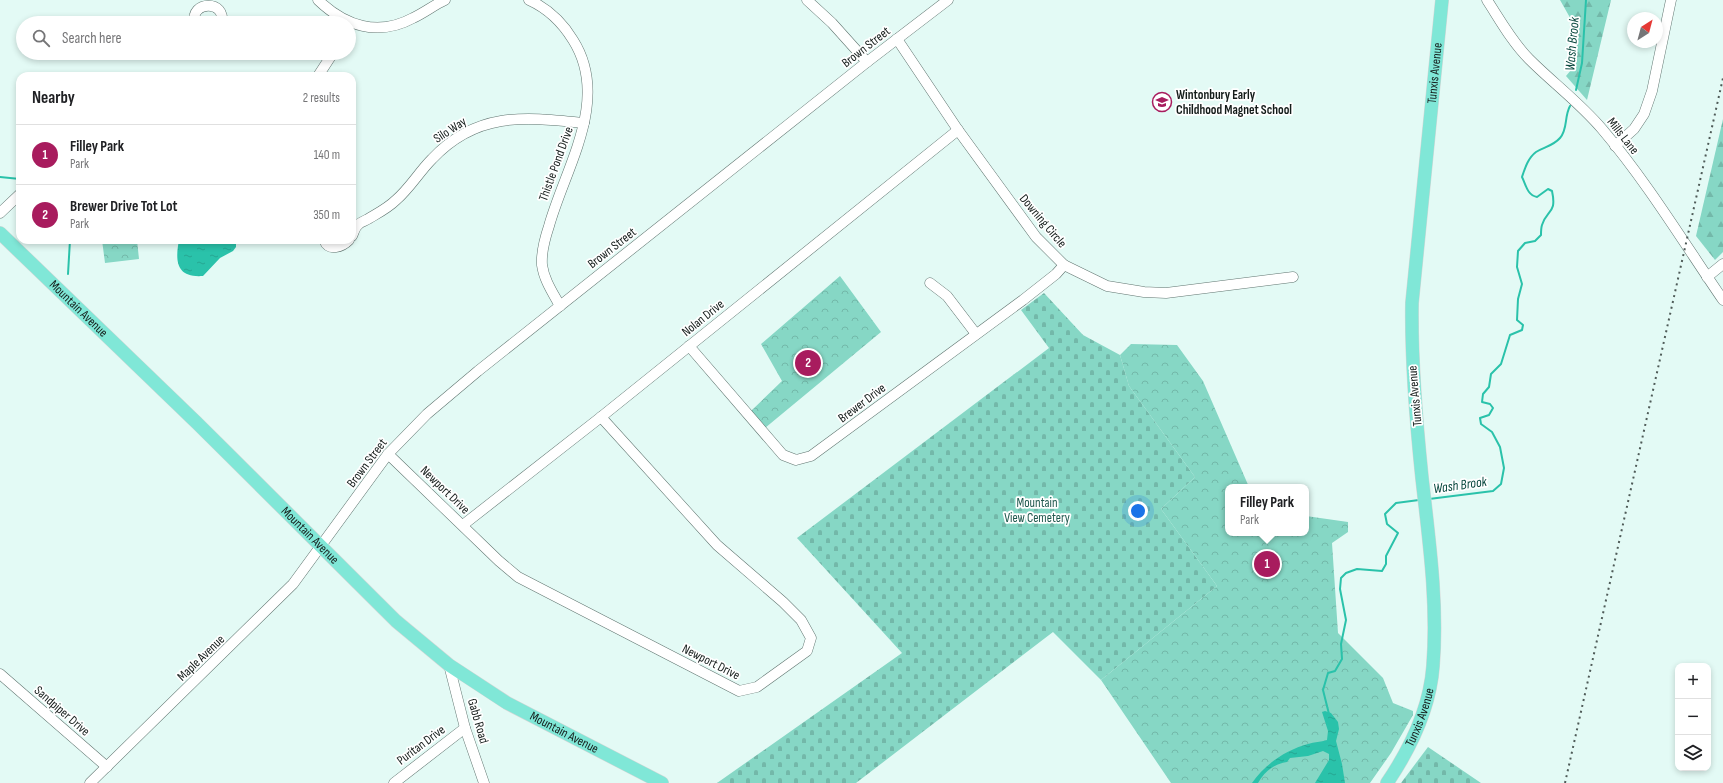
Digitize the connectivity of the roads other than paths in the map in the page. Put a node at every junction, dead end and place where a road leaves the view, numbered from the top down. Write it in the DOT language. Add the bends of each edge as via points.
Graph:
graph roads {
  1 [pos="318,0"];
  2 [pos="445,0"];
  3 [pos="529,0"];
  4 [pos="807,0"];
  5 [pos="948,0"];
  6 [pos="1442,0"];
  7 [pos="1487,0"];
  8 [pos="1671,0"];
  9 [pos="217,3"];
  10 [pos="194,16"];
  11 [pos="221,16"];
  12 [pos="337,16"];
  13 [pos="356,24"];
  14 [pos="897,39"];
  15 [pos="328,60"];
  16 [pos="867,62"];
  17 [pos="321,72"];
  18 [pos="584,123"];
  19 [pos="958,130"];
  20 [pos="1615,146"];
  21 [pos="16,198"];
  22 [pos="0,213"];
  23 [pos="356,224"];
  24 [pos="0,233"];
  25 [pos="327,244"];
  26 [pos="346,244"];
  27 [pos="1723,264"];
  28 [pos="1064,265"];
  29 [pos="1292,277"];
  30 [pos="1707,277"];
  31 [pos="930,283"];
  32 [pos="1723,300"];
  33 [pos="560,306"];
  34 [pos="976,334"];
  35 [pos="689,346"];
  36 [pos="601,417"];
  37 [pos="388,454"];
  38 [pos="463,525"];
  39 [pos="322,545"];
  40 [pos="449,665"];
  41 [pos="0,674"];
  42 [pos="465,728"];
  43 [pos="107,767"];
  44 [pos="90,783"];
  45 [pos="394,783"];
  46 [pos="484,783"];
  47 [pos="662,783"];
  48 [pos="1387,783"];
  1 -- 12 [label="street"];
  2 -- 13 [label="street" via="412,19 390,27"];
  3 -- 18 [label="street, Thistle Pond Drive" via="548,10 561,22 582,57 587,81"];
  4 -- 16 [label="street"];
  5 -- 14 [label="street, Brown Street"];
  6 -- 48 [label="main road, Tunxis Avenue" via="1412,303 1411,347 1433,578 1433,666 1419,724 1406,753"];
  7 -- 20 [label="street, Mills Lane" via="1529,59 1587,112"];
  8 -- 20 [label="street" via="1652,91 1644,114 1634,129"];
  9 -- 10 [label="street" via="206,4 198,9"];
  9 -- 11 [label="street"];
  14 -- 16 [label="street, Brown Street"];
  14 -- 19 [label="street, Downing Circle"];
  15 -- 17 [label="street"];
  16 -- 33 [label="street, Brown Street"];
  18 -- 23 [label="street, Silo Way" via="517,118 487,124 468,132 437,154 386,209"];
  18 -- 33 [label="street, Thistle Pond Drive" via="580,141 553,212 543,251 544,275"];
  19 -- 28 [label="street, Downing Circle" via="1036,236"];
  19 -- 35 [label="street, Nolan Drive"];
  20 -- 30 [label="street, Mills Lane"];
  21 -- 22 [label="street"];
  24 -- 39 [label="main road, Mountain Avenue"];
  25 -- 26 [label="street" via="336,248"];
  27 -- 30 [label="street"];
  28 -- 29 [label="street, Downing Circle" via="1107,286 1144,292 1166,293"];
  28 -- 34 [label="street, Brewer Drive" via="1056,274"];
  30 -- 32 [label="street, Mills Lane"];
  31 -- 34 [label="street" via="947,296"];
  33 -- 37 [label="street, Brown Street" via="427,414"];
  34 -- 35 [label="street, Brewer Drive" via="811,456 796,460 783,455"];
  35 -- 36 [label="street, Nolan Drive"];
  36 -- 38 [label="street, Nolan Drive"];
  36 -- 38 [label="street, Newport Drive" via="717,545 801,620 812,638 807,651 756,687 739,690 518,577"];
  37 -- 38 [label="street, Newport Drive"];
  37 -- 39 [label="street, Brown Street"];
  39 -- 40 [label="main road, Mountain Avenue" via="396,621"];
  39 -- 43 [label="street, Maple Avenue" via="294,584"];
  40 -- 42 [label="street, Gabb Road"];
  40 -- 47 [label="main road, Mountain Avenue" via="507,703"];
  41 -- 43 [label="street, Sandpiper Drive"];
  42 -- 45 [label="street, Puritan Drive"];
  42 -- 46 [label="street, Gabb Road"];
  43 -- 44 [label="street, Maple Avenue"];
}
